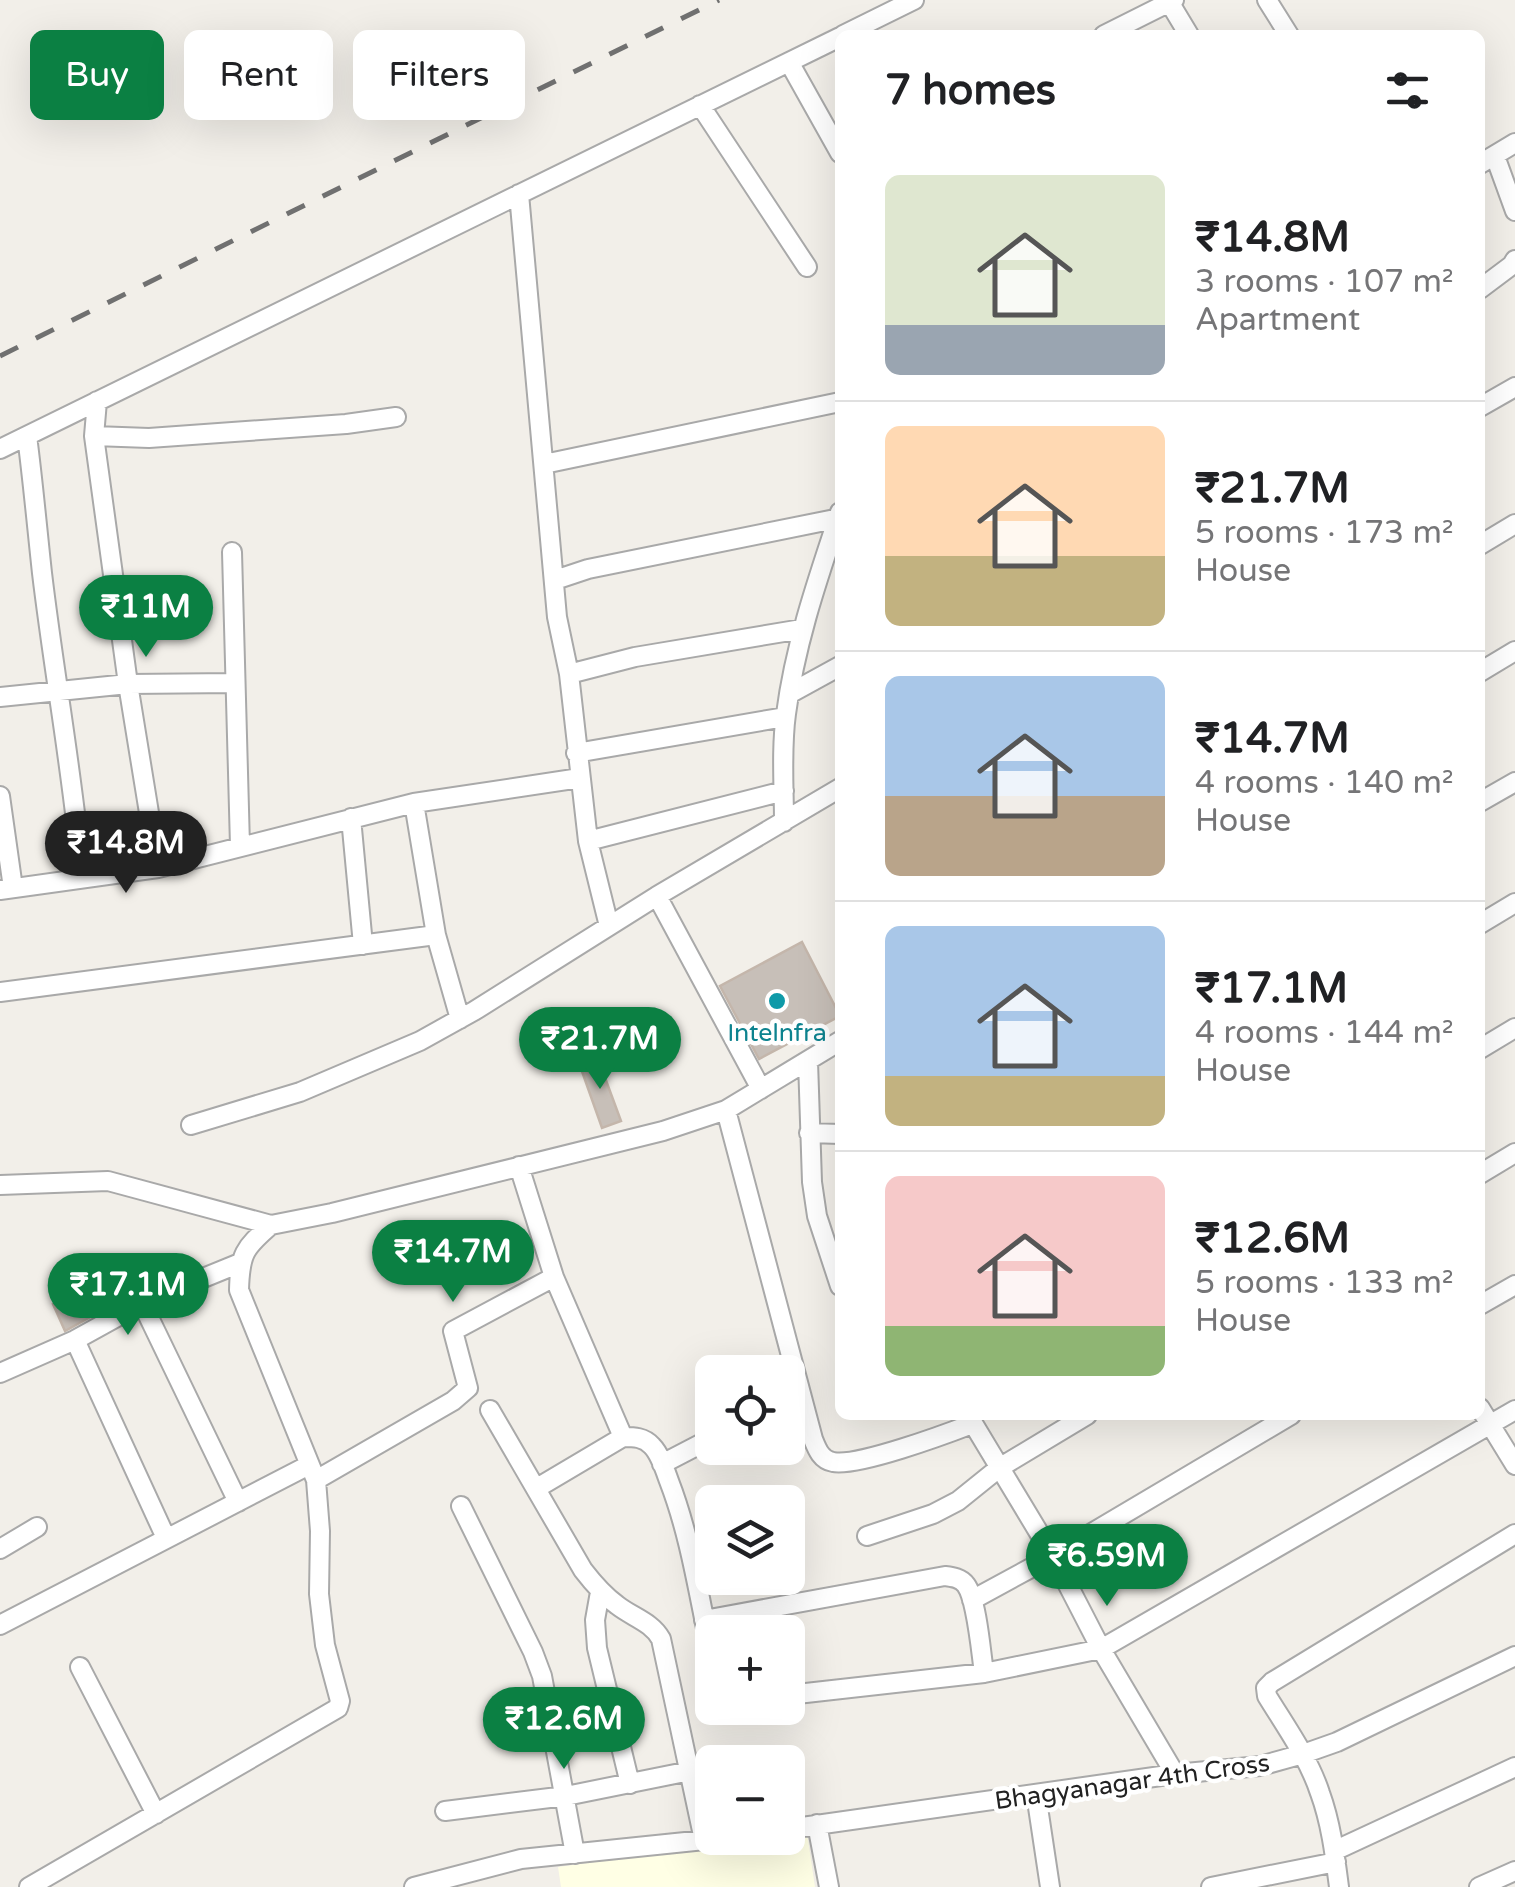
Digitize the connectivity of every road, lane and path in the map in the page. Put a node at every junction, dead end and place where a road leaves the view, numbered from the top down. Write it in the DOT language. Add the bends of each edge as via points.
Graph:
graph roads {
  1 [pos="914,0"];
  2 [pos="1267,0"];
  3 [pos="1171,1"];
  4 [pos="854,30"];
  5 [pos="1114,30"];
  6 [pos="1186,30"];
  7 [pos="1286,30"];
  8 [pos="835,39"];
  9 [pos="789,62"];
  10 [pos="700,105"];
  11 [pos="835,144"];
  12 [pos="1515,144"];
  13 [pos="1488,160"];
  14 [pos="519,194"];
  15 [pos="1515,211"];
  16 [pos="1515,260"];
  17 [pos="807,267"];
  18 [pos="1485,284"];
  19 [pos="1515,387"];
  20 [pos="97,402"];
  21 [pos="835,403"];
  22 [pos="1485,404"];
  23 [pos="396,417"];
  24 [pos="26,436"];
  25 [pos="94,436"];
  26 [pos="0,449"];
  27 [pos="544,464"];
  28 [pos="835,517"];
  29 [pos="1515,524"];
  30 [pos="835,528"];
  31 [pos="1485,542"];
  32 [pos="232,552"];
  33 [pos="555,580"];
  34 [pos="802,629"];
  35 [pos="1515,651"];
  36 [pos="835,669"];
  37 [pos="1485,669"];
  38 [pos="568,674"];
  39 [pos="128,684"];
  40 [pos="235,684"];
  41 [pos="59,690"];
  42 [pos="789,694"];
  43 [pos="0,697"];
  44 [pos="785,717"];
  45 [pos="576,753"];
  46 [pos="580,778"];
  47 [pos="1515,782"];
  48 [pos="784,790"];
  49 [pos="835,791"];
  50 [pos="0,796"];
  51 [pos="1485,799"];
  52 [pos="414,803"];
  53 [pos="351,818"];
  54 [pos="784,822"];
  55 [pos="588,841"];
  56 [pos="240,846"];
  57 [pos="158,868"];
  58 [pos="82,877"];
  59 [pos="6,889"];
  60 [pos="656,896"];
  61 [pos="1515,903"];
  62 [pos="1485,921"];
  63 [pos="609,926"];
  64 [pos="436,935"];
  65 [pos="363,945"];
  66 [pos="0,992"];
  67 [pos="460,1019"];
  68 [pos="1515,1028"];
  69 [pos="835,1044"];
  70 [pos="1485,1046"];
  71 [pos="808,1061"];
  72 [pos="761,1088"];
  73 [pos="726,1110"];
  74 [pos="191,1125"];
  75 [pos="809,1132"];
  76 [pos="835,1134"];
  77 [pos="1515,1153"];
  78 [pos="519,1166"];
  79 [pos="1485,1171"];
  80 [pos="0,1185"];
  81 [pos="272,1224"];
  82 [pos="240,1263"];
  83 [pos="835,1271"];
  84 [pos="554,1278"];
  85 [pos="1515,1284"];
  86 [pos="1485,1301"];
  87 [pos="142,1303"];
  88 [pos="75,1340"];
  89 [pos="784,1355"];
  90 [pos="0,1372"];
  91 [pos="490,1410"];
  92 [pos="1515,1410"];
  93 [pos="1485,1416"];
  94 [pos="970,1420"];
  95 [pos="1079,1420"];
  96 [pos="1283,1420"];
  97 [pos="1478,1420"];
  98 [pos="805,1421"];
  99 [pos="623,1437"];
  100 [pos="695,1447"];
  101 [pos="662,1464"];
  102 [pos="1515,1465"];
  103 [pos="999,1468"];
  104 [pos="313,1472"];
  105 [pos="537,1488"];
  106 [pos="238,1502"];
  107 [pos="461,1506"];
  108 [pos="37,1528"];
  109 [pos="1515,1534"];
  110 [pos="866,1536"];
  111 [pos="166,1538"];
  112 [pos="0,1549"];
  113 [pos="1053,1556"];
  114 [pos="600,1592"];
  115 [pos="972,1600"];
  116 [pos="703,1615"];
  117 [pos="731,1615"];
  118 [pos="0,1625"];
  119 [pos="1101,1649"];
  120 [pos="1515,1656"];
  121 [pos="80,1667"];
  122 [pos="984,1674"];
  123 [pos="805,1693"];
  124 [pos="1303,1754"];
  125 [pos="1515,1767"];
  126 [pos="690,1771"];
  127 [pos="1176,1774"];
  128 [pos="630,1784"];
  129 [pos="1036,1794"];
  130 [pos="566,1796"];
  131 [pos="695,1796"];
  132 [pos="446,1811"];
  133 [pos="156,1814"];
  134 [pos="816,1824"];
  135 [pos="805,1826"];
  136 [pos="695,1841"];
  137 [pos="575,1854"];
  138 [pos="1335,1856"];
  139 [pos="1515,1871"];
  140 [pos="29,1887"];
  141 [pos="414,1887"];
  142 [pos="829,1887"];
  143 [pos="1050,1887"];
  144 [pos="1211,1887"];
  145 [pos="1339,1887"];
  146 [pos="1479,1887"];
  1 -- 4 [label="street"];
  2 -- 7 [label="street"];
  3 -- 5 [label="street"];
  3 -- 6 [label="street"];
  8 -- 9 [label="street"];
  9 -- 10 [label="street"];
  9 -- 11 [label="street"];
  10 -- 14 [label="street"];
  10 -- 17 [label="street"];
  12 -- 13 [label="street"];
  13 -- 15 [label="street"];
  14 -- 20 [label="street"];
  14 -- 27 [label="street"];
  16 -- 18 [label="street"];
  19 -- 22 [label="street"];
  20 -- 24 [label="street"];
  20 -- 25 [label="street"];
  21 -- 27 [label="street"];
  23 -- 25 [label="street" via="150,438"];
  24 -- 26 [label="street"];
  24 -- 41 [label="street"];
  25 -- 39 [label="street"];
  27 -- 33 [label="street"];
  28 -- 33 [label="street"];
  29 -- 31 [label="street"];
  30 -- 34 [label="street"];
  32 -- 40 [label="street"];
  33 -- 38 [label="street"];
  34 -- 38 [label="street" via="635,656"];
  34 -- 42 [label="street"];
  35 -- 37 [label="street"];
  36 -- 42 [label="street"];
  38 -- 45 [label="street"];
  39 -- 40 [label="street"];
  39 -- 41 [label="street"];
  39 -- 57 [label="street"];
  40 -- 56 [label="street"];
  41 -- 43 [label="street"];
  41 -- 58 [label="street"];
  42 -- 44 [label="street"];
  44 -- 45 [label="street"];
  44 -- 48 [label="street"];
  45 -- 46 [label="street"];
  46 -- 52 [label="street"];
  46 -- 55 [label="street"];
  47 -- 51 [label="street"];
  48 -- 54 [label="street"];
  48 -- 55 [label="street"];
  49 -- 54 [label="street"];
  50 -- 59 [label="street"];
  52 -- 53 [label="street"];
  52 -- 64 [label="street"];
  53 -- 56 [label="street"];
  53 -- 65 [label="street"];
  54 -- 60 [label="street"];
  55 -- 63 [label="street"];
  56 -- 57 [label="street"];
  57 -- 58 [label="street"];
  58 -- 59 [label="street"];
  60 -- 63 [label="street"];
  60 -- 72 [label="street"];
  61 -- 62 [label="street"];
  63 -- 67 [label="street"];
  64 -- 65 [label="street"];
  64 -- 67 [label="street"];
  65 -- 66 [label="street"];
  67 -- 74 [label="street" via="300,1092"];
  68 -- 70 [label="street"];
  69 -- 71 [label="street"];
  71 -- 72 [label="street"];
  71 -- 75 [label="street"];
  72 -- 73 [label="street"];
  73 -- 78 [label="street"];
  73 -- 89 [label="street"];
  75 -- 76 [label="street"];
  75 -- 83 [label="street" via="816,1216"];
  77 -- 79 [label="street"];
  78 -- 81 [label="street"];
  78 -- 84 [label="street"];
  80 -- 81 [label="street" via="108,1181"];
  81 -- 82 [label="street"];
  82 -- 87 [label="street"];
  82 -- 104 [label="street" via="239,1290"];
  84 -- 99 [label="street"];
  84 -- 104 [label="street" via="453,1331 468,1388 453,1401"];
  85 -- 86 [label="street"];
  87 -- 88 [label="street"];
  87 -- 106 [label="street"];
  88 -- 90 [label="street"];
  88 -- 111 [label="street"];
  91 -- 105 [label="street"];
  92 -- 93 [label="street"];
  93 -- 102 [label="street"];
  94 -- 98 [label="street" via="930,1440 835,1463 818,1452"];
  94 -- 103 [label="street"];
  95 -- 103 [label="street"];
  96 -- 113 [label="street"];
  97 -- 119 [label="street"];
  99 -- 101 [label="street" via="652,1446"];
  99 -- 105 [label="street"];
  100 -- 101 [label="street"];
  101 -- 116 [label="street" via="690,1546"];
  103 -- 110 [label="street" via="933,1514"];
  103 -- 113 [label="street"];
  104 -- 106 [label="street"];
  104 -- 133 [label="street" via="319,1594 338,1708"];
  105 -- 114 [label="street"];
  106 -- 111 [label="street"];
  107 -- 130 [label="street" via="534,1652"];
  108 -- 112 [label="street"];
  109 -- 124 [label="street" via="1266,1688"];
  111 -- 118 [label="street"];
  113 -- 115 [label="street"];
  113 -- 119 [label="street"];
  114 -- 126 [label="street" via="662,1639"];
  114 -- 128 [label="street" via="598,1648"];
  115 -- 117 [label="street" via="965,1583 944,1576"];
  115 -- 122 [label="street"];
  119 -- 122 [label="street"];
  119 -- 127 [label="street"];
  120 -- 124 [label="street, Bhagyanagar 4th Cross"];
  121 -- 133 [label="street"];
  122 -- 123 [label="street"];
  124 -- 127 [label="street, Bhagyanagar 4th Cross" via="1260,1766"];
  124 -- 138 [label="street"];
  125 -- 138 [label="street"];
  126 -- 128 [label="street"];
  126 -- 131 [label="street"];
  127 -- 129 [label="street, Bhagyanagar 4th Cross"];
  128 -- 130 [label="street"];
  129 -- 134 [label="street, Bhagyanagar 4th Cross"];
  129 -- 143 [label="street"];
  130 -- 132 [label="street"];
  130 -- 137 [label="street"];
  133 -- 140 [label="street"];
  134 -- 135 [label="street, Bhagyanagar 4th Cross"];
  134 -- 142 [label="street"];
  136 -- 137 [label="street"];
  137 -- 141 [label="street"];
  138 -- 144 [label="street"];
  138 -- 145 [label="street"];
  139 -- 146 [label="street"];
}
